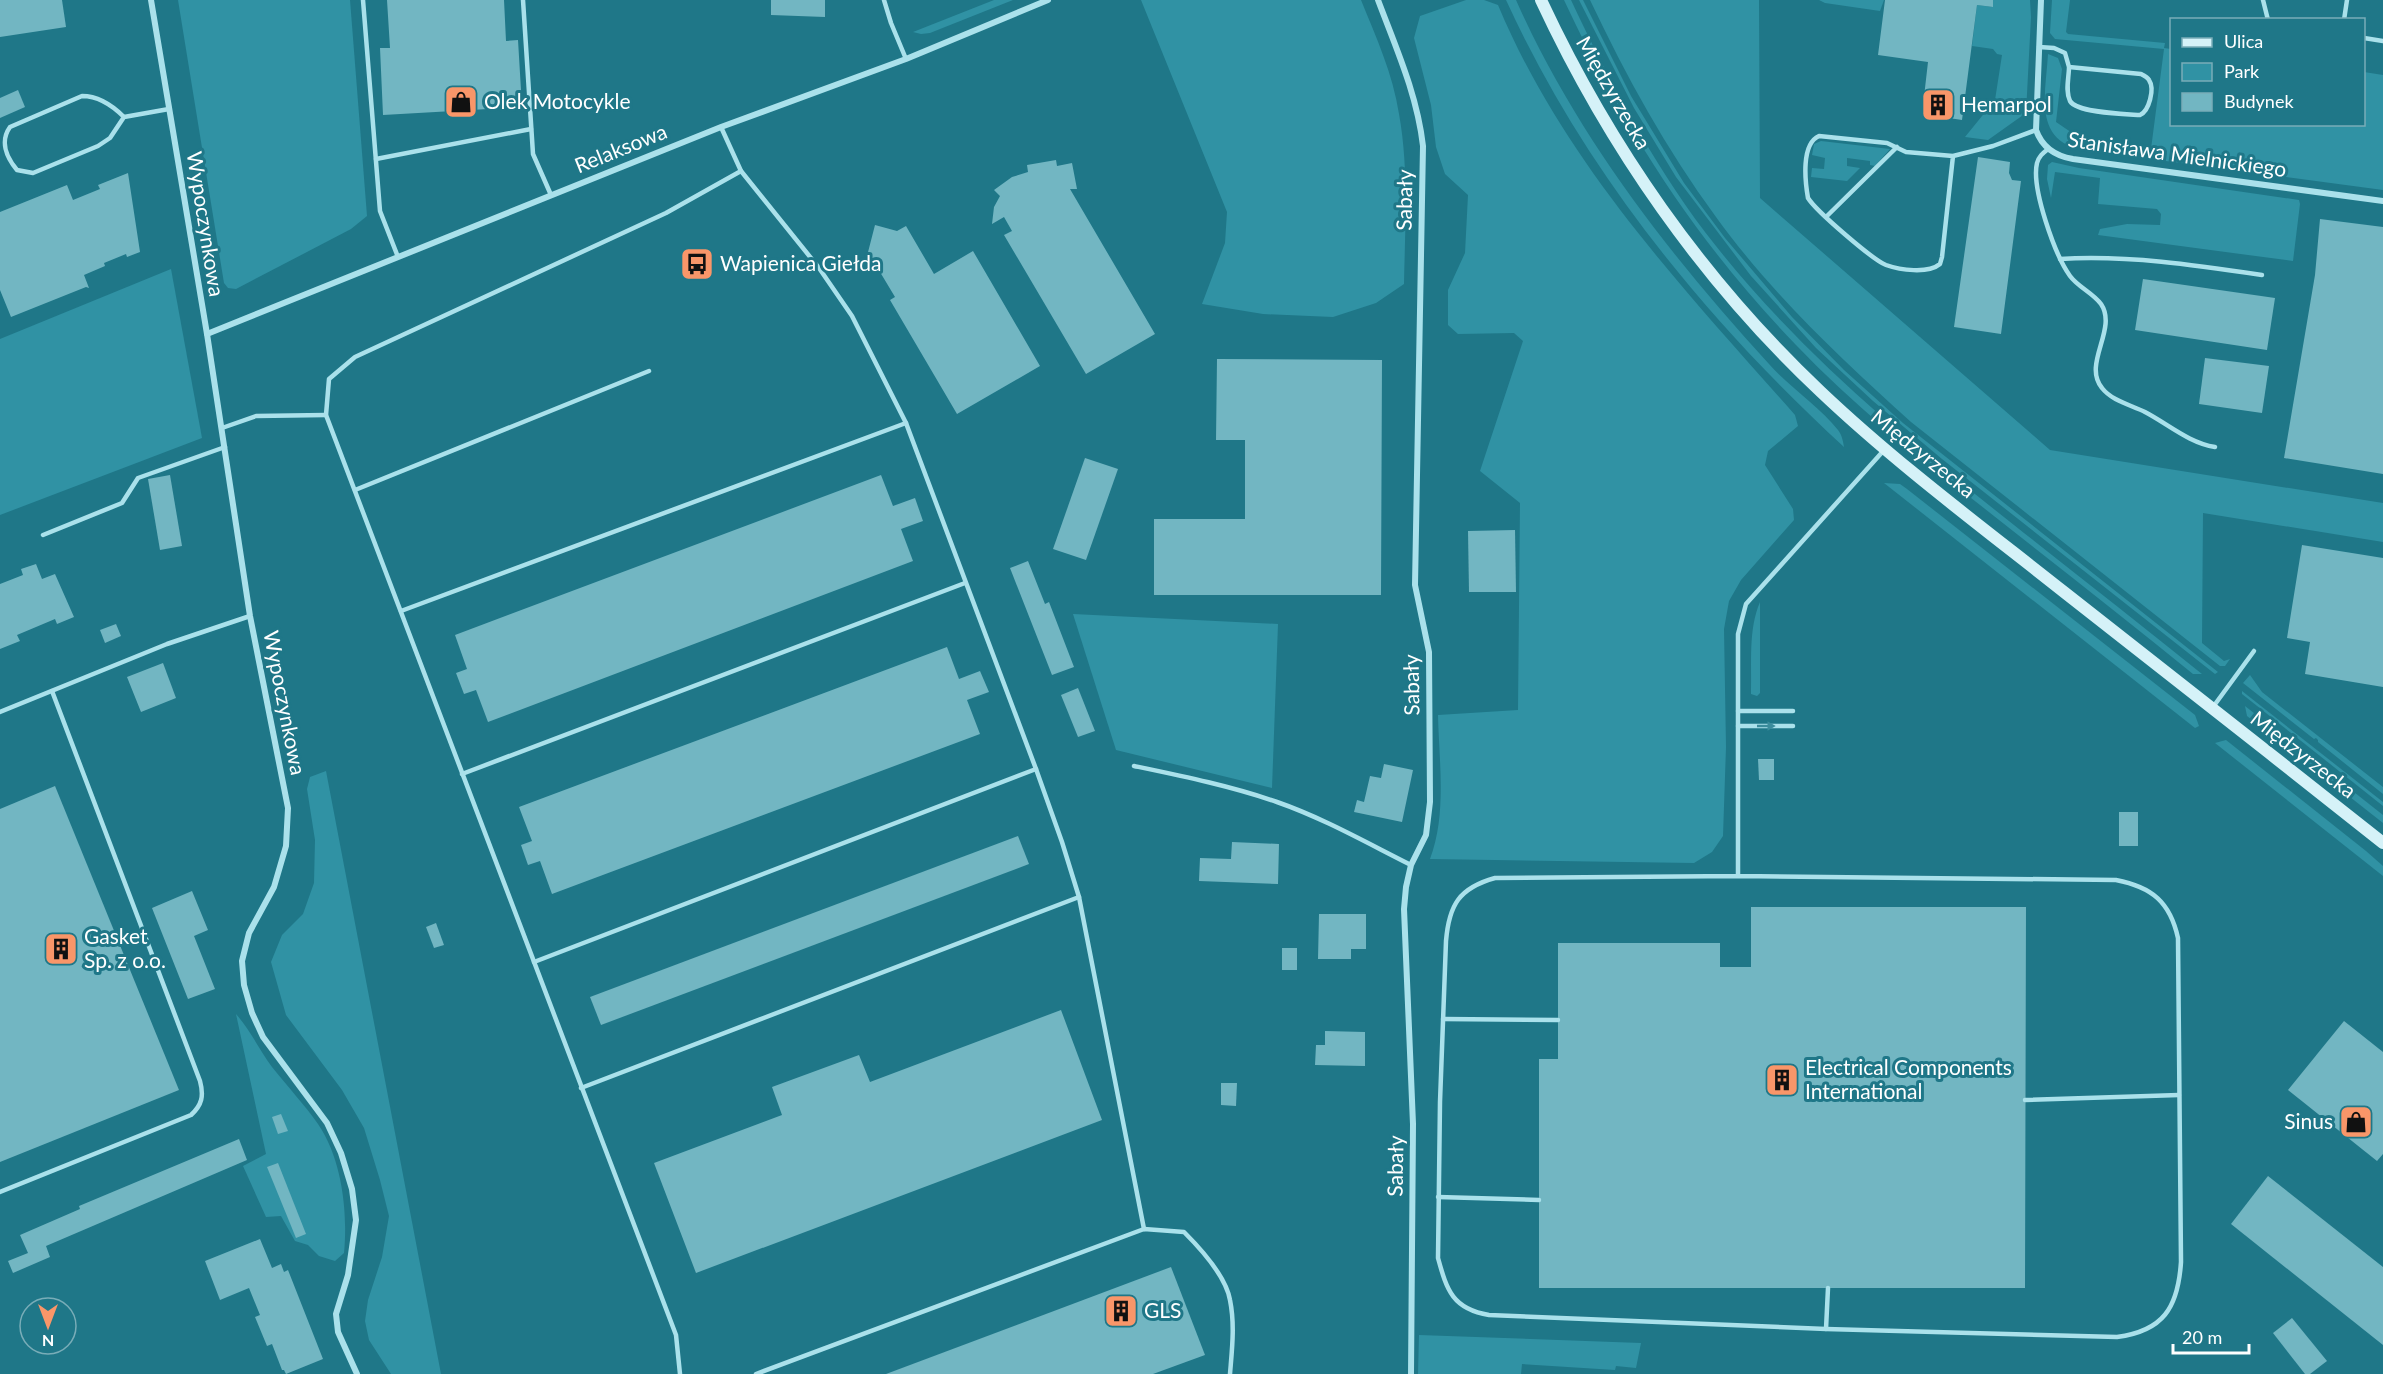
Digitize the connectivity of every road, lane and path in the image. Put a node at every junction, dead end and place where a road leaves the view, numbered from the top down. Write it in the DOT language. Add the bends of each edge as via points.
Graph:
graph roads {
  1 [pos="151,0"];
  2 [pos="363,0"];
  3 [pos="524,0"];
  4 [pos="884,0"];
  5 [pos="1048,0"];
  6 [pos="1378,0"];
  7 [pos="1541,0"];
  8 [pos="2042,0"];
  9 [pos="2263,0"];
  10 [pos="2347,0"];
  11 [pos="2268,18"];
  12 [pos="2344,18"];
  13 [pos="2365,38"];
  14 [pos="2383,40"];
  15 [pos="2039,47"];
  16 [pos="906,59"];
  17 [pos="2069,67"];
  18 [pos="169,109"];
  19 [pos="124,117"];
  20 [pos="721,127"];
  21 [pos="531,129"];
  22 [pos="2036,130"];
  23 [pos="1897,147"];
  24 [pos="2048,149"];
  25 [pos="1953,156"];
  26 [pos="376,159"];
  27 [pos="741,171"];
  28 [pos="551,195"];
  29 [pos="2383,201"];
  30 [pos="1827,216"];
  31 [pos="398,257"];
  32 [pos="2060,259"];
  33 [pos="2262,275"];
  34 [pos="207,334"];
  35 [pos="649,371"];
  36 [pos="326,414"];
  37 [pos="906,423"];
  38 [pos="222,428"];
  39 [pos="225,447"];
  40 [pos="2215,447"];
  41 [pos="1885,450"];
  42 [pos="355,490"];
  43 [pos="43,536"];
  44 [pos="965,583"];
  45 [pos="401,611"];
  46 [pos="250,616"];
  47 [pos="2254,651"];
  48 [pos="52,691"];
  49 [pos="2212,708"];
  50 [pos="1738,711"];
  51 [pos="1793,711"];
  52 [pos="0,712"];
  53 [pos="1738,726"];
  54 [pos="1793,726"];
  55 [pos="1134,766"];
  56 [pos="1036,769"];
  57 [pos="462,774"];
  58 [pos="2383,843"];
  59 [pos="1411,865"];
  60 [pos="1738,876"];
  61 [pos="1079,897"];
  62 [pos="534,962"];
  63 [pos="1443,1019"];
  64 [pos="1558,1020"];
  65 [pos="581,1088"];
  66 [pos="2179,1095"];
  67 [pos="2025,1100"];
  68 [pos="0,1192"];
  69 [pos="1438,1197"];
  70 [pos="1539,1200"];
  71 [pos="1144,1229"];
  72 [pos="1828,1288"];
  73 [pos="1826,1329"];
  74 [pos="356,1374"];
  75 [pos="680,1374"];
  76 [pos="756,1374"];
  77 [pos="1230,1374"];
  78 [pos="1411,1374"];
  1 -- 18 [label="street, Wypoczynkowa"];
  2 -- 26 [label="lane"];
  3 -- 21 [label="lane"];
  4 -- 16 [label="lane"];
  5 -- 16 [label="street, Relaksowa"];
  6 -- 59 [label="street, Sabały" via="1420,116 1423,146 1415,585 1429,652 1430,802 1426,835"];
  7 -- 41 [label="main road, Międzyrzecka" via="1605,123 1683,238 1782,354"];
  8 -- 15 [label="street"];
  9 -- 11 [label="lane"];
  10 -- 12 [label="lane"];
  13 -- 14 [label="lane"];
  15 -- 17 [label="lane" via="2065,53"];
  15 -- 22 [label="street"];
  16 -- 20 [label="street, Relaksowa"];
  17 -- 17 [label="lane" via="2068,95 2074,106 2140,115 2148,107 2151,85 2141,74"];
  18 -- 19 [label="lane"];
  18 -- 34 [label="street, Wypoczynkowa"];
  19 -- 19 [label="lane" via="104,142 33,173 17,170 4,149 4,133 10,127 82,96 111,104"];
  20 -- 27 [label="lane"];
  20 -- 28 [label="street, Relaksowa"];
  21 -- 26 [label="lane"];
  21 -- 28 [label="lane" via="533,154"];
  22 -- 24 [label="street, Stanisława Mielnickiego"];
  22 -- 25 [label="lane" via="1993,147"];
  23 -- 25 [label="lane" via="1906,152"];
  23 -- 30 [label="lane"];
  23 -- 30 [label="lane" via="1819,135 1813,138 1807,158 1808,198"];
  24 -- 29 [label="street, Stanisława Mielnickiego" via="2073,159"];
  24 -- 32 [label="lane" via="2038,160 2036,174 2046,222"];
  25 -- 30 [label="lane" via="1942,257 1935,268 1886,264"];
  26 -- 31 [label="lane" via="380,211"];
  27 -- 36 [label="lane" via="666,213 355,357 329,379"];
  27 -- 37 [label="lane" via="852,316"];
  28 -- 31 [label="street, Relaksowa"];
  31 -- 34 [label="street, Relaksowa"];
  32 -- 33 [label="lane" via="2168,262"];
  32 -- 40 [label="lane" via="2105,314 2096,371 2101,388 2194,441"];
  34 -- 38 [label="street, Wypoczynkowa"];
  35 -- 42 [label="lane"];
  36 -- 38 [label="lane" via="256,416"];
  36 -- 42 [label="lane"];
  37 -- 44 [label="lane"];
  37 -- 45 [label="lane"];
  38 -- 39 [label="street, Wypoczynkowa"];
  39 -- 43 [label="lane" via="138,478 122,503"];
  39 -- 46 [label="street, Wypoczynkowa"];
  41 -- 49 [label="main road, Międzyrzecka"];
  41 -- 50 [label="lane" via="1746,604 1738,634"];
  42 -- 45 [label="lane"];
  44 -- 56 [label="lane"];
  44 -- 57 [label="lane"];
  45 -- 57 [label="lane"];
  46 -- 48 [label="lane" via="167,644"];
  46 -- 74 [label="street, Wypoczynkowa" via="288,808 286,846 274,887 249,933 242,961 244,985 263,1037 327,1123 352,1189 356,1220 348,1275 336,1314 338,1332"];
  47 -- 49 [label="lane"];
  48 -- 52 [label="lane"];
  48 -- 68 [label="lane" via="200,1081 202,1098 191,1114"];
  49 -- 58 [label="main road, Międzyrzecka"];
  50 -- 51 [label="lane"];
  50 -- 53 [label="lane"];
  53 -- 54 [label="lane, one-way"];
  53 -- 60 [label="lane"];
  55 -- 59 [label="lane" via="1277,802"];
  56 -- 61 [label="lane"];
  56 -- 62 [label="lane"];
  57 -- 62 [label="lane"];
  59 -- 78 [label="street, Sabały" via="1404,909 1413,1124"];
  60 -- 63 [label="lane" via="1495,878 1476,883 1461,895 1447,923"];
  60 -- 66 [label="lane" via="2083,879 2134,884 2166,906 2178,938"];
  61 -- 65 [label="lane"];
  61 -- 71 [label="lane"];
  62 -- 65 [label="lane"];
  63 -- 64 [label="lane"];
  63 -- 69 [label="lane"];
  65 -- 75 [label="lane" via="676,1335"];
  66 -- 67 [label="lane"];
  66 -- 73 [label="lane" via="2180,1284 2168,1313 2154,1326 2137,1335 2117,1337"];
  69 -- 70 [label="lane"];
  69 -- 73 [label="lane" via="1438,1258 1444,1281 1454,1300 1476,1313"];
  71 -- 76 [label="lane"];
  71 -- 77 [label="lane" via="1184,1232 1208,1256 1230,1298"];
  72 -- 73 [label="lane"];
}
